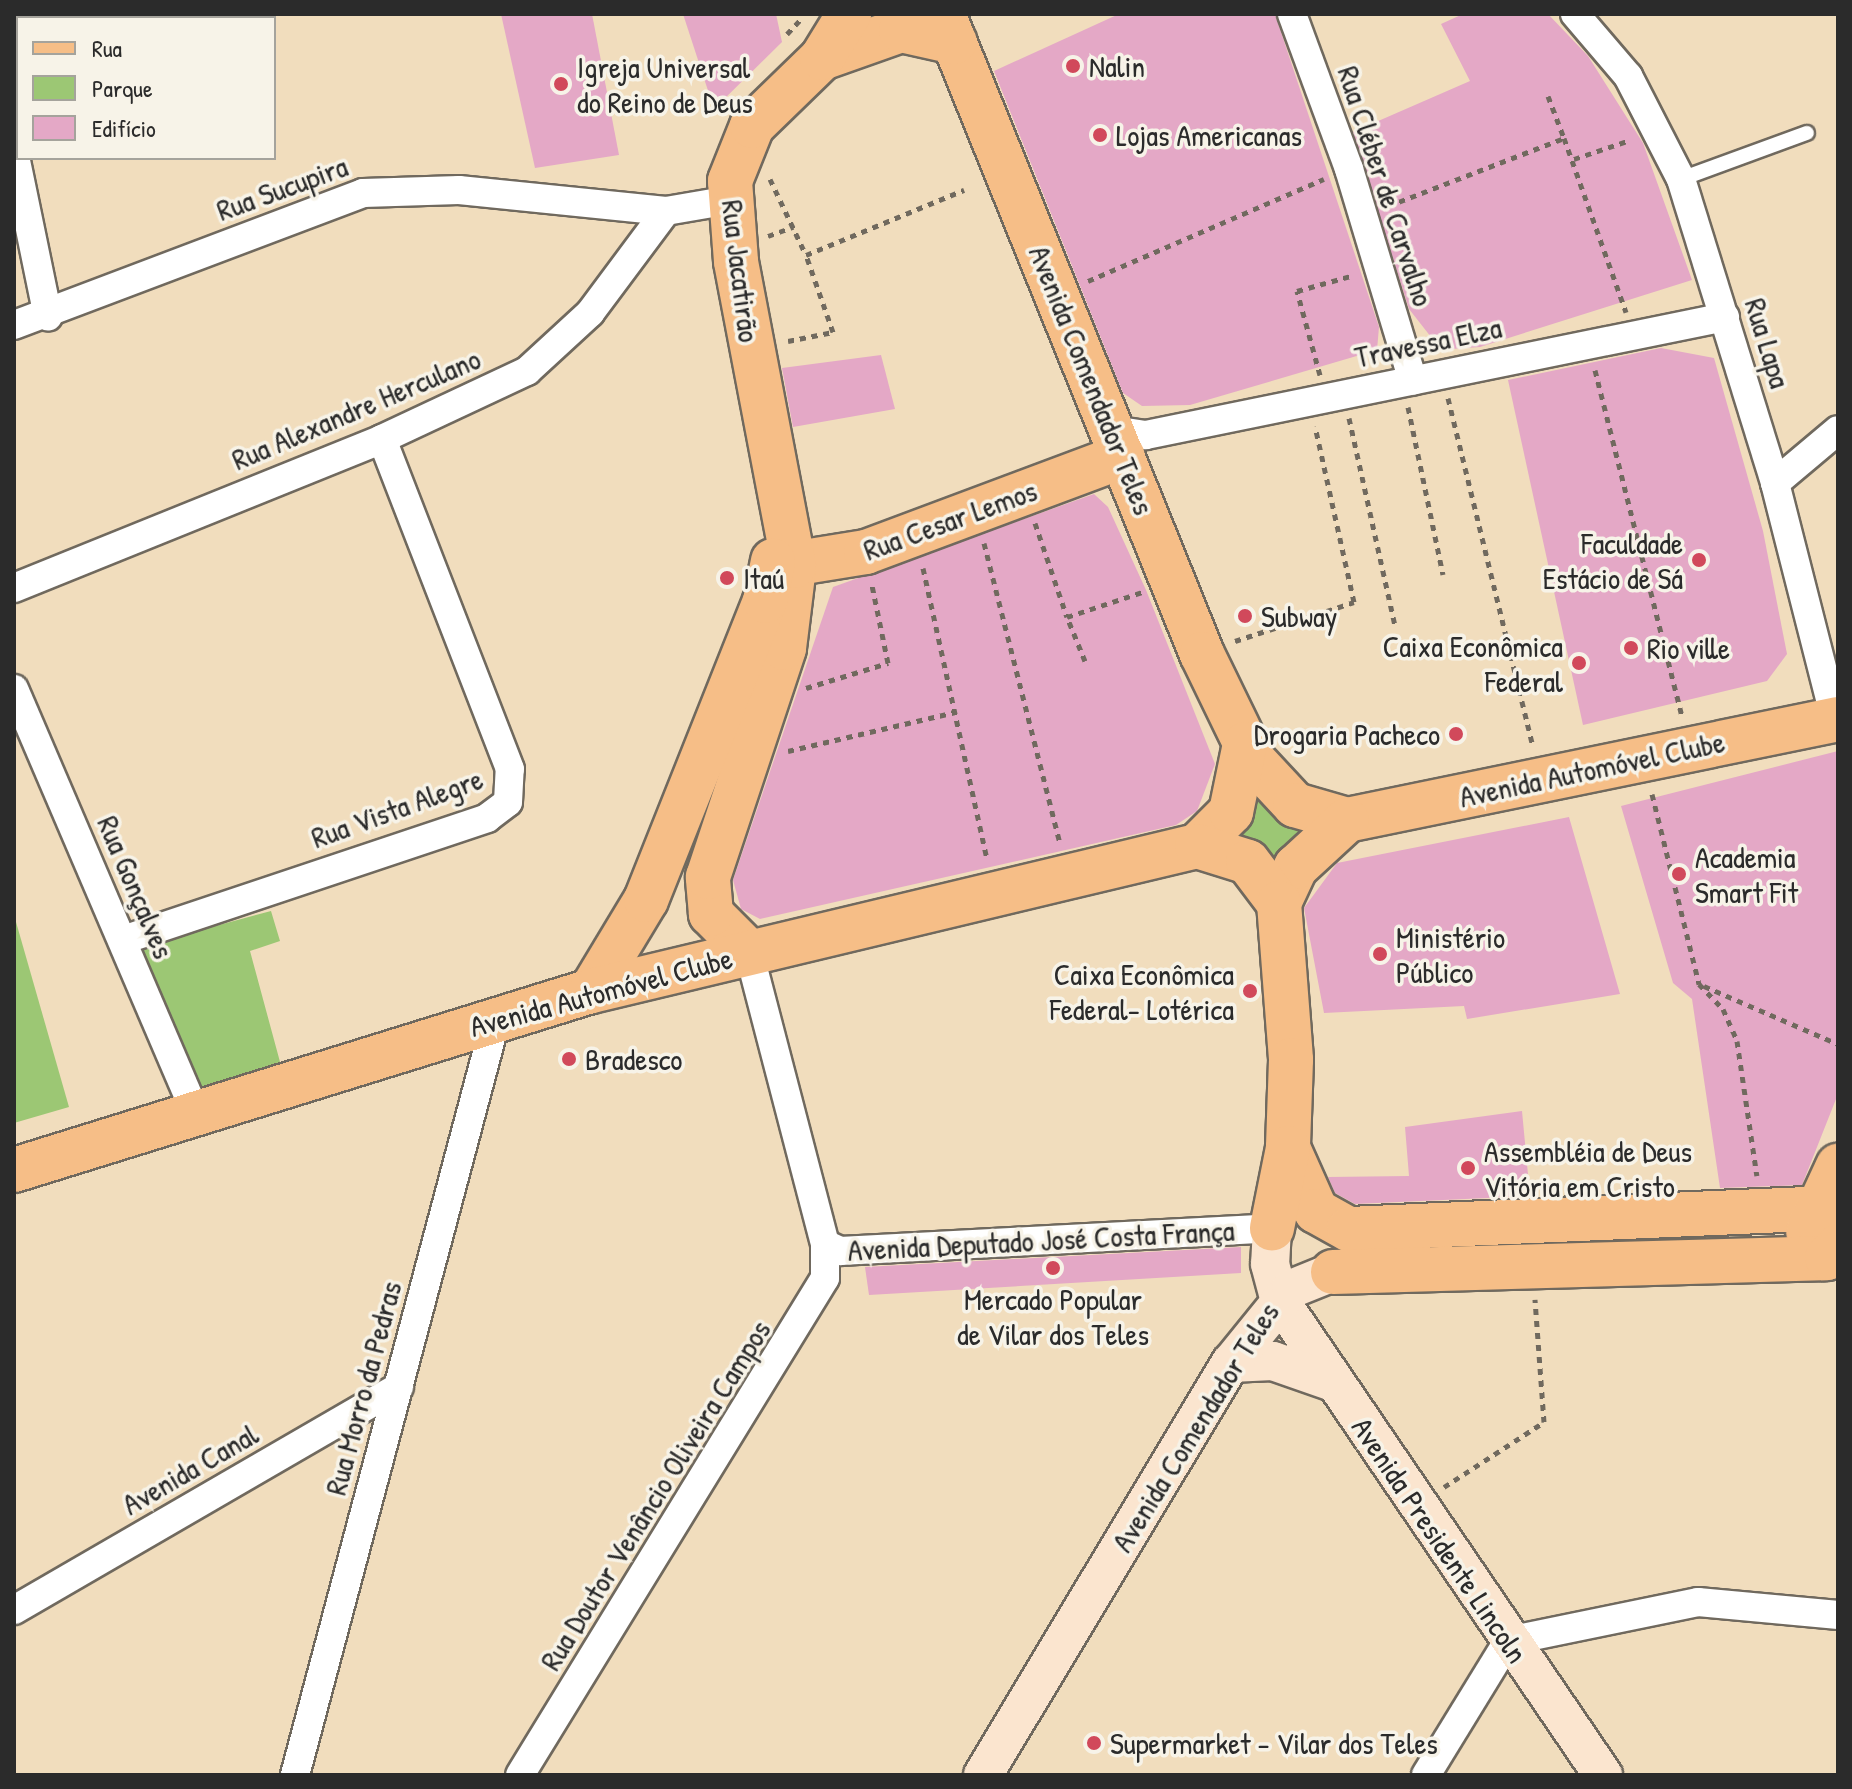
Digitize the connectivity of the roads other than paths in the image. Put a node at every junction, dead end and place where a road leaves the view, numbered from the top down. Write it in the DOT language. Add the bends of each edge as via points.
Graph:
graph roads {
  1 [pos="849,14"];
  2 [pos="1292,14"];
  3 [pos="1575,14"];
  4 [pos="949,28"];
  5 [pos="822,58"];
  6 [pos="1807,133"];
  7 [pos="14,151"];
  8 [pos="1681,179"];
  9 [pos="730,200"];
  10 [pos="666,211"];
  11 [pos="48,317"];
  12 [pos="1725,317"];
  13 [pos="14,325"];
  14 [pos="1407,382"];
  15 [pos="1838,430"];
  16 [pos="382,439"];
  17 [pos="1127,440"];
  18 [pos="1775,483"];
  19 [pos="783,548"];
  20 [pos="14,588"];
  21 [pos="14,689"];
  22 [pos="1836,719"];
  23 [pos="1245,744"];
  24 [pos="1347,820"];
  25 [pos="1197,846"];
  26 [pos="663,857"];
  27 [pos="710,864"];
  28 [pos="1279,903"];
  29 [pos="123,940"];
  30 [pos="749,952"];
  31 [pos="591,991"];
  32 [pos="496,1019"];
  33 [pos="195,1112"];
  34 [pos="1288,1148"];
  35 [pos="1838,1166"];
  36 [pos="14,1170"];
  37 [pos="1830,1207"];
  38 [pos="1272,1228"];
  39 [pos="825,1244"];
  40 [pos="1823,1255"];
  41 [pos="1333,1272"];
  42 [pos="1280,1301"];
  43 [pos="1231,1363"];
  44 [pos="1330,1381"];
  45 [pos="399,1387"];
  46 [pos="14,1610"];
  47 [pos="1838,1615"];
  48 [pos="1508,1641"];
  49 [pos="295,1775"];
  50 [pos="520,1775"];
  51 [pos="983,1775"];
  52 [pos="1426,1775"];
  53 [pos="1603,1775"];
  1 -- 5 [label="main road, Rua Jacatirão"];
  2 -- 14 [label="street, Rua Cléber de Carvalho" via="1349,169"];
  3 -- 8 [label="street, Rua Lapa" via="1657,126"];
  4 -- 5 [label="main road" via="901,30"];
  4 -- 17 [label="main road, Avenida Comendador Teles" via="1058,295"];
  5 -- 9 [label="main road, Rua Jacatirão" via="752,126 734,161"];
  6 -- 8 [label="lane"];
  7 -- 11 [label="street"];
  8 -- 12 [label="street, Rua Lapa"];
  9 -- 10 [label="street, Rua Sucupira"];
  9 -- 19 [label="main road, Rua Jacatirão"];
  10 -- 11 [label="street, Rua Sucupira" via="459,190 363,193"];
  10 -- 16 [label="street, Rua Alexandre Herculano" via="590,313 550,353"];
  11 -- 13 [label="street, Rua Sucupira"];
  12 -- 14 [label="street, Travessa Elza"];
  12 -- 18 [label="street, Rua Lapa"];
  14 -- 17 [label="street, Travessa Elza"];
  15 -- 18 [label="street"];
  16 -- 20 [label="street, Rua Alexandre Herculano"];
  16 -- 29 [label="street, Rua Vista Alegre" via="510,769 508,802 487,818"];
  17 -- 19 [label="main road, Rua Cesar Lemos" via="869,526"];
  17 -- 19 [label="main road, Rua Cesar Lemos" via="1025,494 866,552"];
  17 -- 23 [label="main road, Avenida Comendador Teles" via="1172,580"];
  18 -- 22 [label="street, Rua Lapa"];
  19 -- 26 [label="main road, Rua Jacatirão"];
  19 -- 27 [label="main road, Rua Jacatirão" via="788,629"];
  21 -- 29 [label="street, Rua Gonçalves"];
  22 -- 24 [label="main road, Avenida Automóvel Clube"];
  23 -- 24 [label="main road, Avenida Comendador Teles" via="1295,805"];
  23 -- 25 [label="main road" via="1231,812"];
  24 -- 28 [label="main road" via="1296,867"];
  25 -- 28 [label="main road" via="1248,862"];
  25 -- 30 [label="main road, Avenida Automóvel Clube"];
  26 -- 27 [label="main road"];
  26 -- 31 [label="main road, Rua Jacatirão" via="625,941"];
  27 -- 30 [label="main road, Rua Jacatirão" via="711,914"];
  28 -- 34 [label="main road, Avenida Comendador Teles" via="1290,1029"];
  29 -- 33 [label="street, Rua Gonçalves"];
  30 -- 31 [label="main road, Avenida Automóvel Clube"];
  30 -- 39 [label="street, Avenida Deputado José Costa França"];
  31 -- 32 [label="main road, Avenida Automóvel Clube"];
  32 -- 33 [label="main road, Avenida Automóvel Clube"];
  32 -- 45 [label="street, Rua Morro da Pedras"];
  33 -- 36 [label="main road, Avenida Automóvel Clube"];
  34 -- 37 [label="main road" via="1316,1211 1349,1229"];
  34 -- 38 [label="main road, Avenida Comendador Teles"];
  35 -- 37 [label="main road"];
  37 -- 40 [label="main road"];
  38 -- 39 [label="street, Avenida Deputado José Costa França" via="840,1251"];
  38 -- 42 [label="main road, Avenida Comendador Teles" via="1270,1264"];
  39 -- 50 [label="street, Rua Doutor Venâncio Oliveira Campos" via="825,1278 805,1320"];
  40 -- 41 [label="main road"];
  41 -- 42 [label="main road" via="1297,1284"];
  42 -- 43 [label="main road, Avenida Comendador Teles"];
  42 -- 44 [label="main road, Avenida Presidente Lincoln"];
  43 -- 44 [label="main road" via="1273,1361"];
  43 -- 51 [label="main road, Avenida Comendador Teles"];
  44 -- 48 [label="main road, Avenida Presidente Lincoln"];
  45 -- 46 [label="street, Avenida Canal"];
  45 -- 49 [label="street, Rua Morro da Pedras"];
  47 -- 48 [label="street" via="1698,1602"];
  48 -- 52 [label="street"];
  48 -- 53 [label="main road, Avenida Presidente Lincoln"];
}
